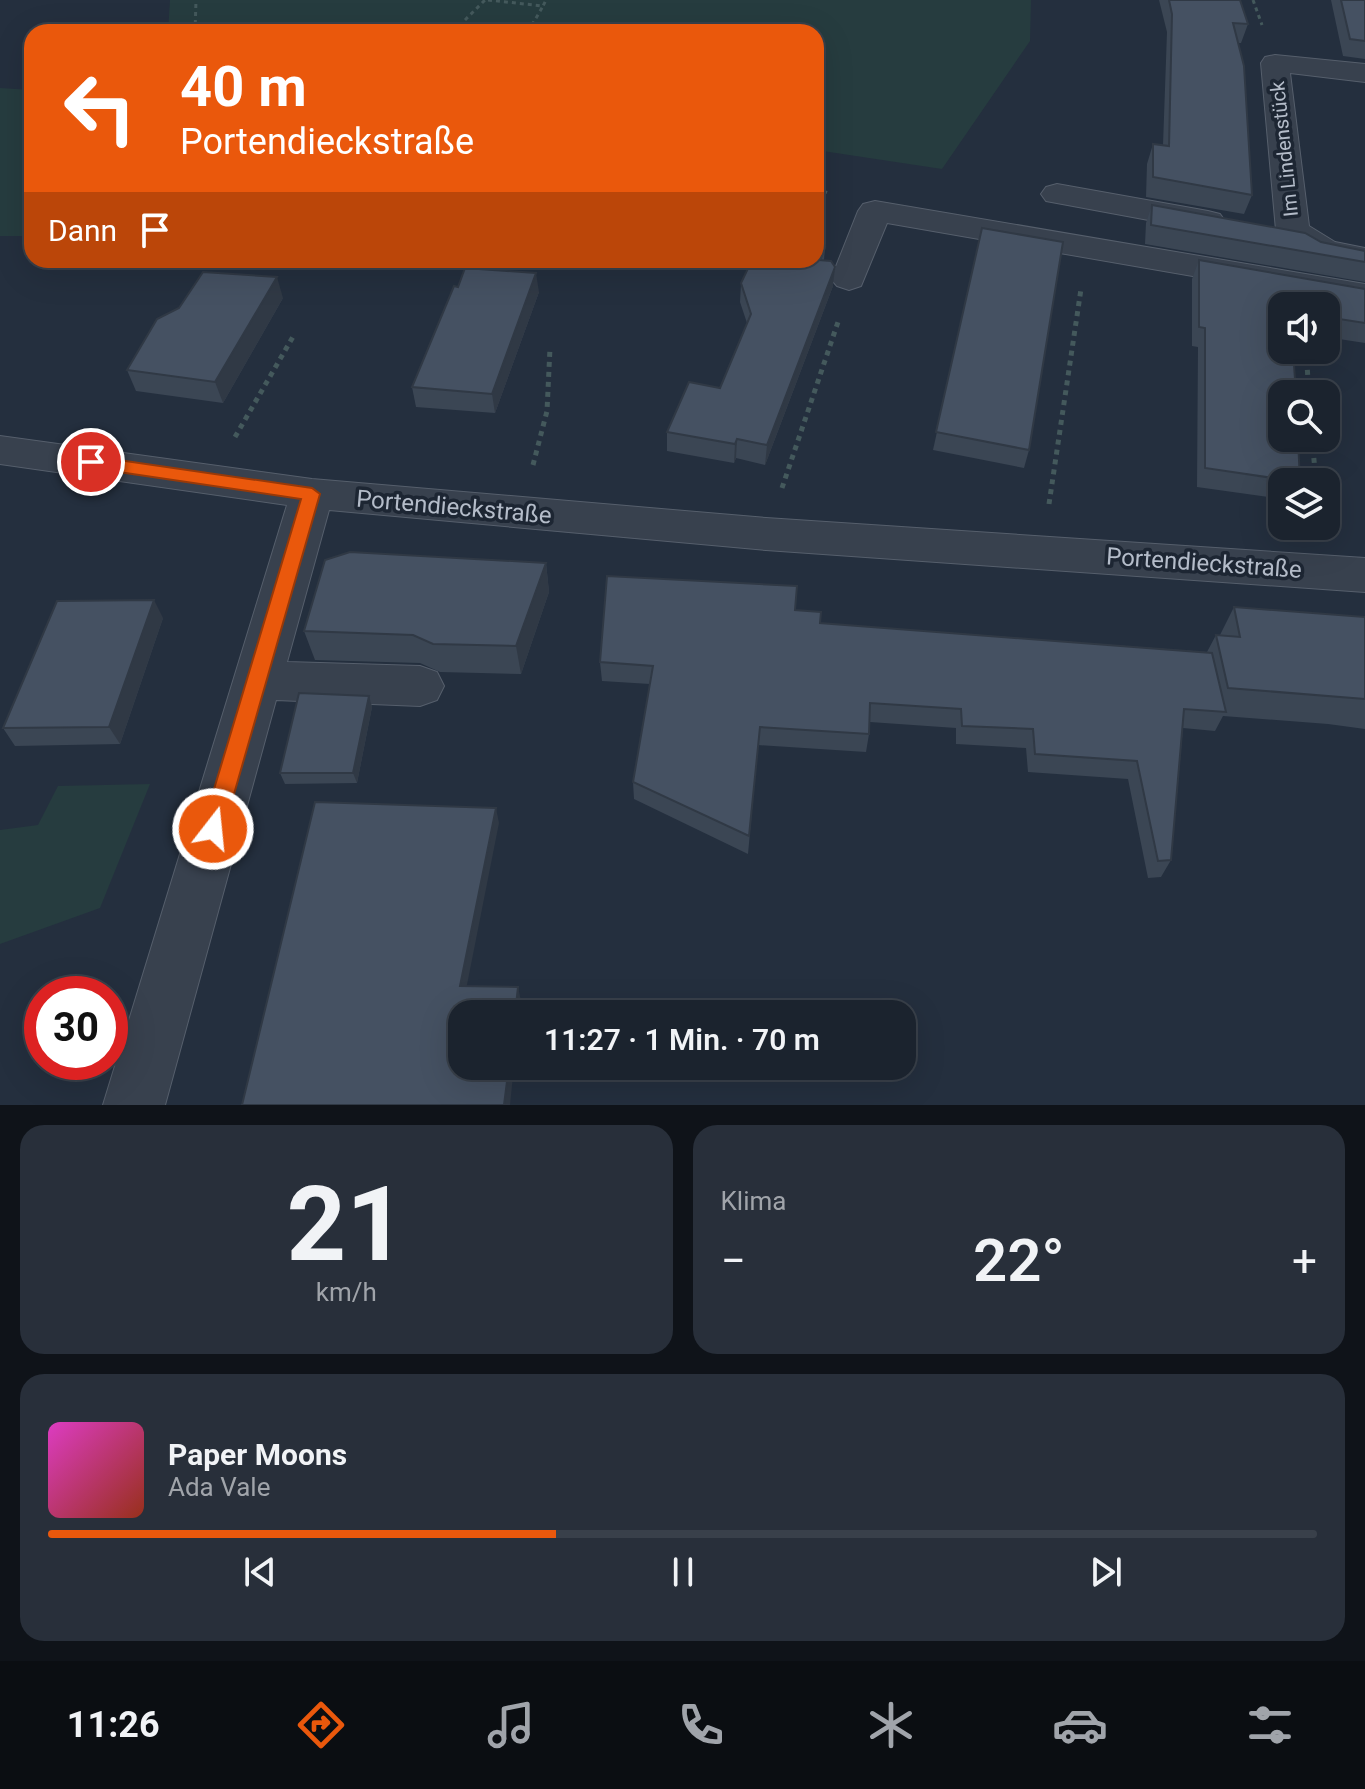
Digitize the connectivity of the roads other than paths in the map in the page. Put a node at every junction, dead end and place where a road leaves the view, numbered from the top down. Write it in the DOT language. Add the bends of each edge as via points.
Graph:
graph roads {
  1 [pos="1365,73"];
  2 [pos="1057,194"];
  3 [pos="1293,230"];
  4 [pos="1365,258"];
  5 [pos="849,279"];
  6 [pos="1365,295"];
  7 [pos="0,450"];
  8 [pos="312,494"];
  9 [pos="1365,575"];
  10 [pos="257,680"];
  11 [pos="420,686"];
  12 [pos="134,1105"];
  1 -- 3 [label="street, Im Lindenstück" via="1275,63"];
  2 -- 3 [label="street, Im Lindenstück" via="1274,233"];
  3 -- 4 [label="street, Im Lindenstück" via="1325,251"];
  5 -- 6 [label="street" via="875,211"];
  7 -- 8 [label="street, Portendieckstraße"];
  8 -- 9 [label="street, Portendieckstraße" via="766,534"];
  8 -- 10 [label="street"];
  10 -- 11 [label="street"];
  10 -- 12 [label="street"];
}
